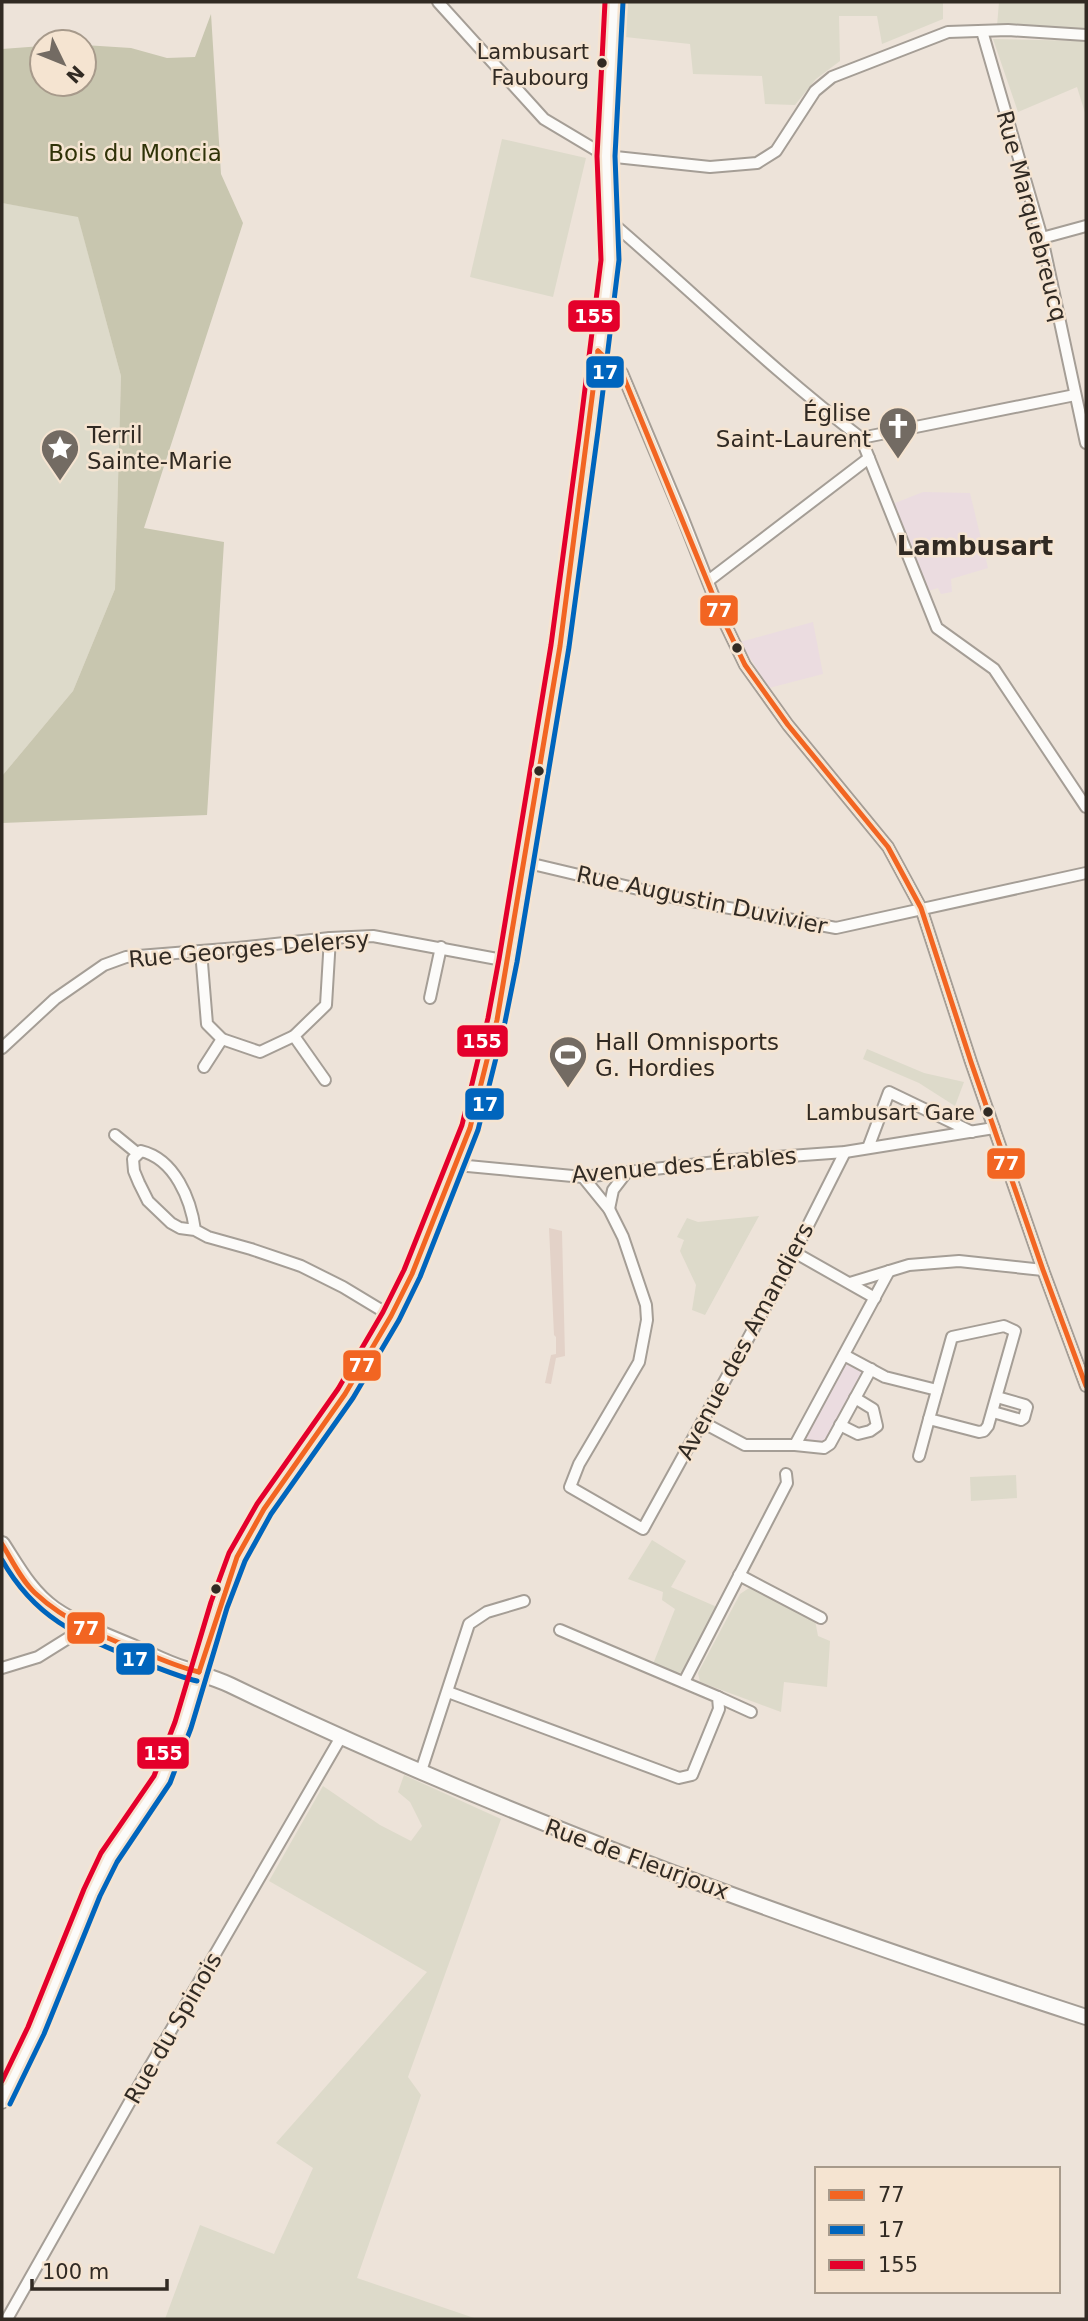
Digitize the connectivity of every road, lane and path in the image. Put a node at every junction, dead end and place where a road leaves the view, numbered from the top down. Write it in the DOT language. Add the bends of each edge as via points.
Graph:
graph roads {
  1 [pos="438,2"];
  2 [pos="614,2"];
  3 [pos="982,31"];
  4 [pos="1086,35"];
  5 [pos="606,156"];
  6 [pos="610,221"];
  7 [pos="1086,226"];
  8 [pos="1042,238"];
  9 [pos="598,351"];
  10 [pos="1075,395"];
  11 [pos="861,438"];
  12 [pos="1086,443"];
  13 [pos="869,458"];
  14 [pos="708,581"];
  15 [pos="1086,807"];
  16 [pos="524,862"];
  17 [pos="1086,873"];
  18 [pos="921,908"];
  19 [pos="330,938"];
  20 [pos="441,947"];
  21 [pos="201,951"];
  22 [pos="508,961"];
  23 [pos="430,998"];
  24 [pos="293,1036"];
  25 [pos="222,1039"];
  26 [pos="2,1048"];
  27 [pos="204,1067"];
  28 [pos="325,1080"];
  29 [pos="994,1128"];
  30 [pos="972,1132"];
  31 [pos="115,1135"];
  32 [pos="868,1148"];
  33 [pos="845,1152"];
  34 [pos="137,1153"];
  35 [pos="457,1165"];
  36 [pos="626,1173"];
  37 [pos="583,1177"];
  38 [pos="609,1209"];
  39 [pos="195,1230"];
  40 [pos="794,1252"];
  41 [pos="1043,1270"];
  42 [pos="889,1271"];
  43 [pos="850,1283"];
  44 [pos="875,1298"];
  45 [pos="391,1316"];
  46 [pos="844,1355"];
  47 [pos="1086,1356"];
  48 [pos="1079,1368"];
  49 [pos="871,1369"];
  50 [pos="1086,1386"];
  51 [pos="937,1390"];
  52 [pos="855,1398"];
  53 [pos="997,1398"];
  54 [pos="993,1412"];
  55 [pos="929,1419"];
  56 [pos="702,1422"];
  57 [pos="840,1425"];
  58 [pos="795,1445"];
  59 [pos="919,1456"];
  60 [pos="786,1474"];
  61 [pos="2,1544"];
  62 [pos="739,1575"];
  63 [pos="524,1601"];
  64 [pos="821,1618"];
  65 [pos="86,1627"];
  66 [pos="560,1630"];
  67 [pos="2,1668"];
  68 [pos="199,1672"];
  69 [pos="684,1682"];
  70 [pos="448,1692"];
  71 [pos="718,1697"];
  72 [pos="751,1712"];
  73 [pos="341,1737"];
  74 [pos="421,1771"];
  75 [pos="1086,2017"];
  76 [pos="2,2100"];
  77 [pos="7,2319"];
  1 -- 5 [label="street" via="544,119"];
  2 -- 5 [label="main road"];
  3 -- 4 [label="street"];
  3 -- 5 [label="street" via="948,32 832,77 815,91 776,151 757,163 710,167"];
  3 -- 8 [label="street, Rue Marquebreucq"];
  5 -- 6 [label="main road"];
  6 -- 9 [label="main road" via="610,260"];
  6 -- 11 [label="street"];
  7 -- 8 [label="street"];
  8 -- 10 [label="street, Rue Marquebreucq"];
  9 -- 14 [label="street" via="622,373"];
  9 -- 16 [label="main road" via="560,646"];
  10 -- 11 [label="street"];
  10 -- 12 [label="street, Rue Marquebreucq"];
  11 -- 13 [label="street"];
  13 -- 14 [label="street"];
  13 -- 15 [label="street" via="937,628 994,669"];
  14 -- 18 [label="street" via="753,678 888,847"];
  16 -- 18 [label="street, Rue Augustin Duvivier" via="676,898 836,928"];
  16 -- 22 [label="main road"];
  17 -- 18 [label="street, Rue Augustin Duvivier"];
  18 -- 29 [label="street"];
  19 -- 20 [label="street, Rue Georges Delersy" via="373,936"];
  19 -- 21 [label="street, Rue Georges Delersy"];
  19 -- 24 [label="street" via="326,1005"];
  20 -- 22 [label="street, Rue Georges Delersy"];
  20 -- 23 [label="street"];
  21 -- 25 [label="street" via="207,1024"];
  21 -- 26 [label="street, Rue Georges Delersy" via="126,957 104,965 55,999"];
  22 -- 35 [label="main road" via="498,1020"];
  24 -- 25 [label="street" via="260,1052"];
  24 -- 28 [label="street"];
  25 -- 27 [label="street"];
  29 -- 30 [label="street, Avenue des Érables"];
  29 -- 41 [label="street"];
  30 -- 32 [label="street, Avenue des Érables"];
  30 -- 32 [label="street" via="889,1091"];
  31 -- 34 [label="street"];
  32 -- 33 [label="street, Avenue des Érables"];
  33 -- 36 [label="street, Avenue des Érables"];
  33 -- 40 [label="street, Avenue des Amandiers"];
  34 -- 39 [label="street" via="149,1153 177,1180 192,1211"];
  34 -- 39 [label="street" via="134,1171 148,1201 171,1223"];
  35 -- 37 [label="street, Avenue des Érables"];
  35 -- 45 [label="main road"];
  36 -- 37 [label="street, Avenue des Érables"];
  36 -- 38 [label="street" via="613,1190"];
  37 -- 38 [label="street"];
  38 -- 56 [label="street, Avenue des Amandiers" via="632,1263 647,1320 639,1362 579,1464 570,1488 643,1529"];
  39 -- 45 [label="street" via="301,1266"];
  40 -- 43 [label="street"];
  40 -- 56 [label="street, Avenue des Amandiers"];
  41 -- 42 [label="street" via="959,1261"];
  41 -- 48 [label="street"];
  42 -- 43 [label="street"];
  42 -- 44 [label="street"];
  43 -- 44 [label="street"];
  44 -- 46 [label="street"];
  45 -- 68 [label="main road" via="237,1557"];
  46 -- 49 [label="street"];
  46 -- 58 [label="street"];
  47 -- 48 [label="street"];
  48 -- 50 [label="street"];
  49 -- 51 [label="street"];
  49 -- 52 [label="street"];
  51 -- 53 [label="street" via="952,1337 1004,1326 1015,1331"];
  51 -- 55 [label="street"];
  52 -- 57 [label="street"];
  52 -- 57 [label="street" via="873,1409 877,1426 858,1434"];
  53 -- 54 [label="street"];
  53 -- 54 [label="street" via="1027,1408 1021,1420"];
  54 -- 55 [label="street" via="988,1426 979,1432"];
  55 -- 59 [label="street"];
  56 -- 58 [label="street" via="744,1444"];
  57 -- 58 [label="street" via="824,1448"];
  60 -- 62 [label="street" via="787,1483"];
  61 -- 65 [label="street, Rue de Fleurjoux" via="33,1592"];
  62 -- 64 [label="street"];
  62 -- 69 [label="street"];
  63 -- 70 [label="street" via="488,1612 468,1624"];
  65 -- 67 [label="street" via="38,1657"];
  65 -- 68 [label="street, Rue de Fleurjoux"];
  66 -- 69 [label="street"];
  68 -- 73 [label="street, Rue de Fleurjoux"];
  68 -- 76 [label="main road" via="162,1780 109,1857"];
  69 -- 71 [label="street"];
  70 -- 71 [label="street" via="680,1778 692,1774 719,1709"];
  70 -- 74 [label="street"];
  71 -- 72 [label="street"];
  73 -- 74 [label="street, Rue de Fleurjoux"];
  73 -- 77 [label="street, Rue du Spinois"];
  74 -- 75 [label="street, Rue de Fleurjoux" via="576,1837"];
}
